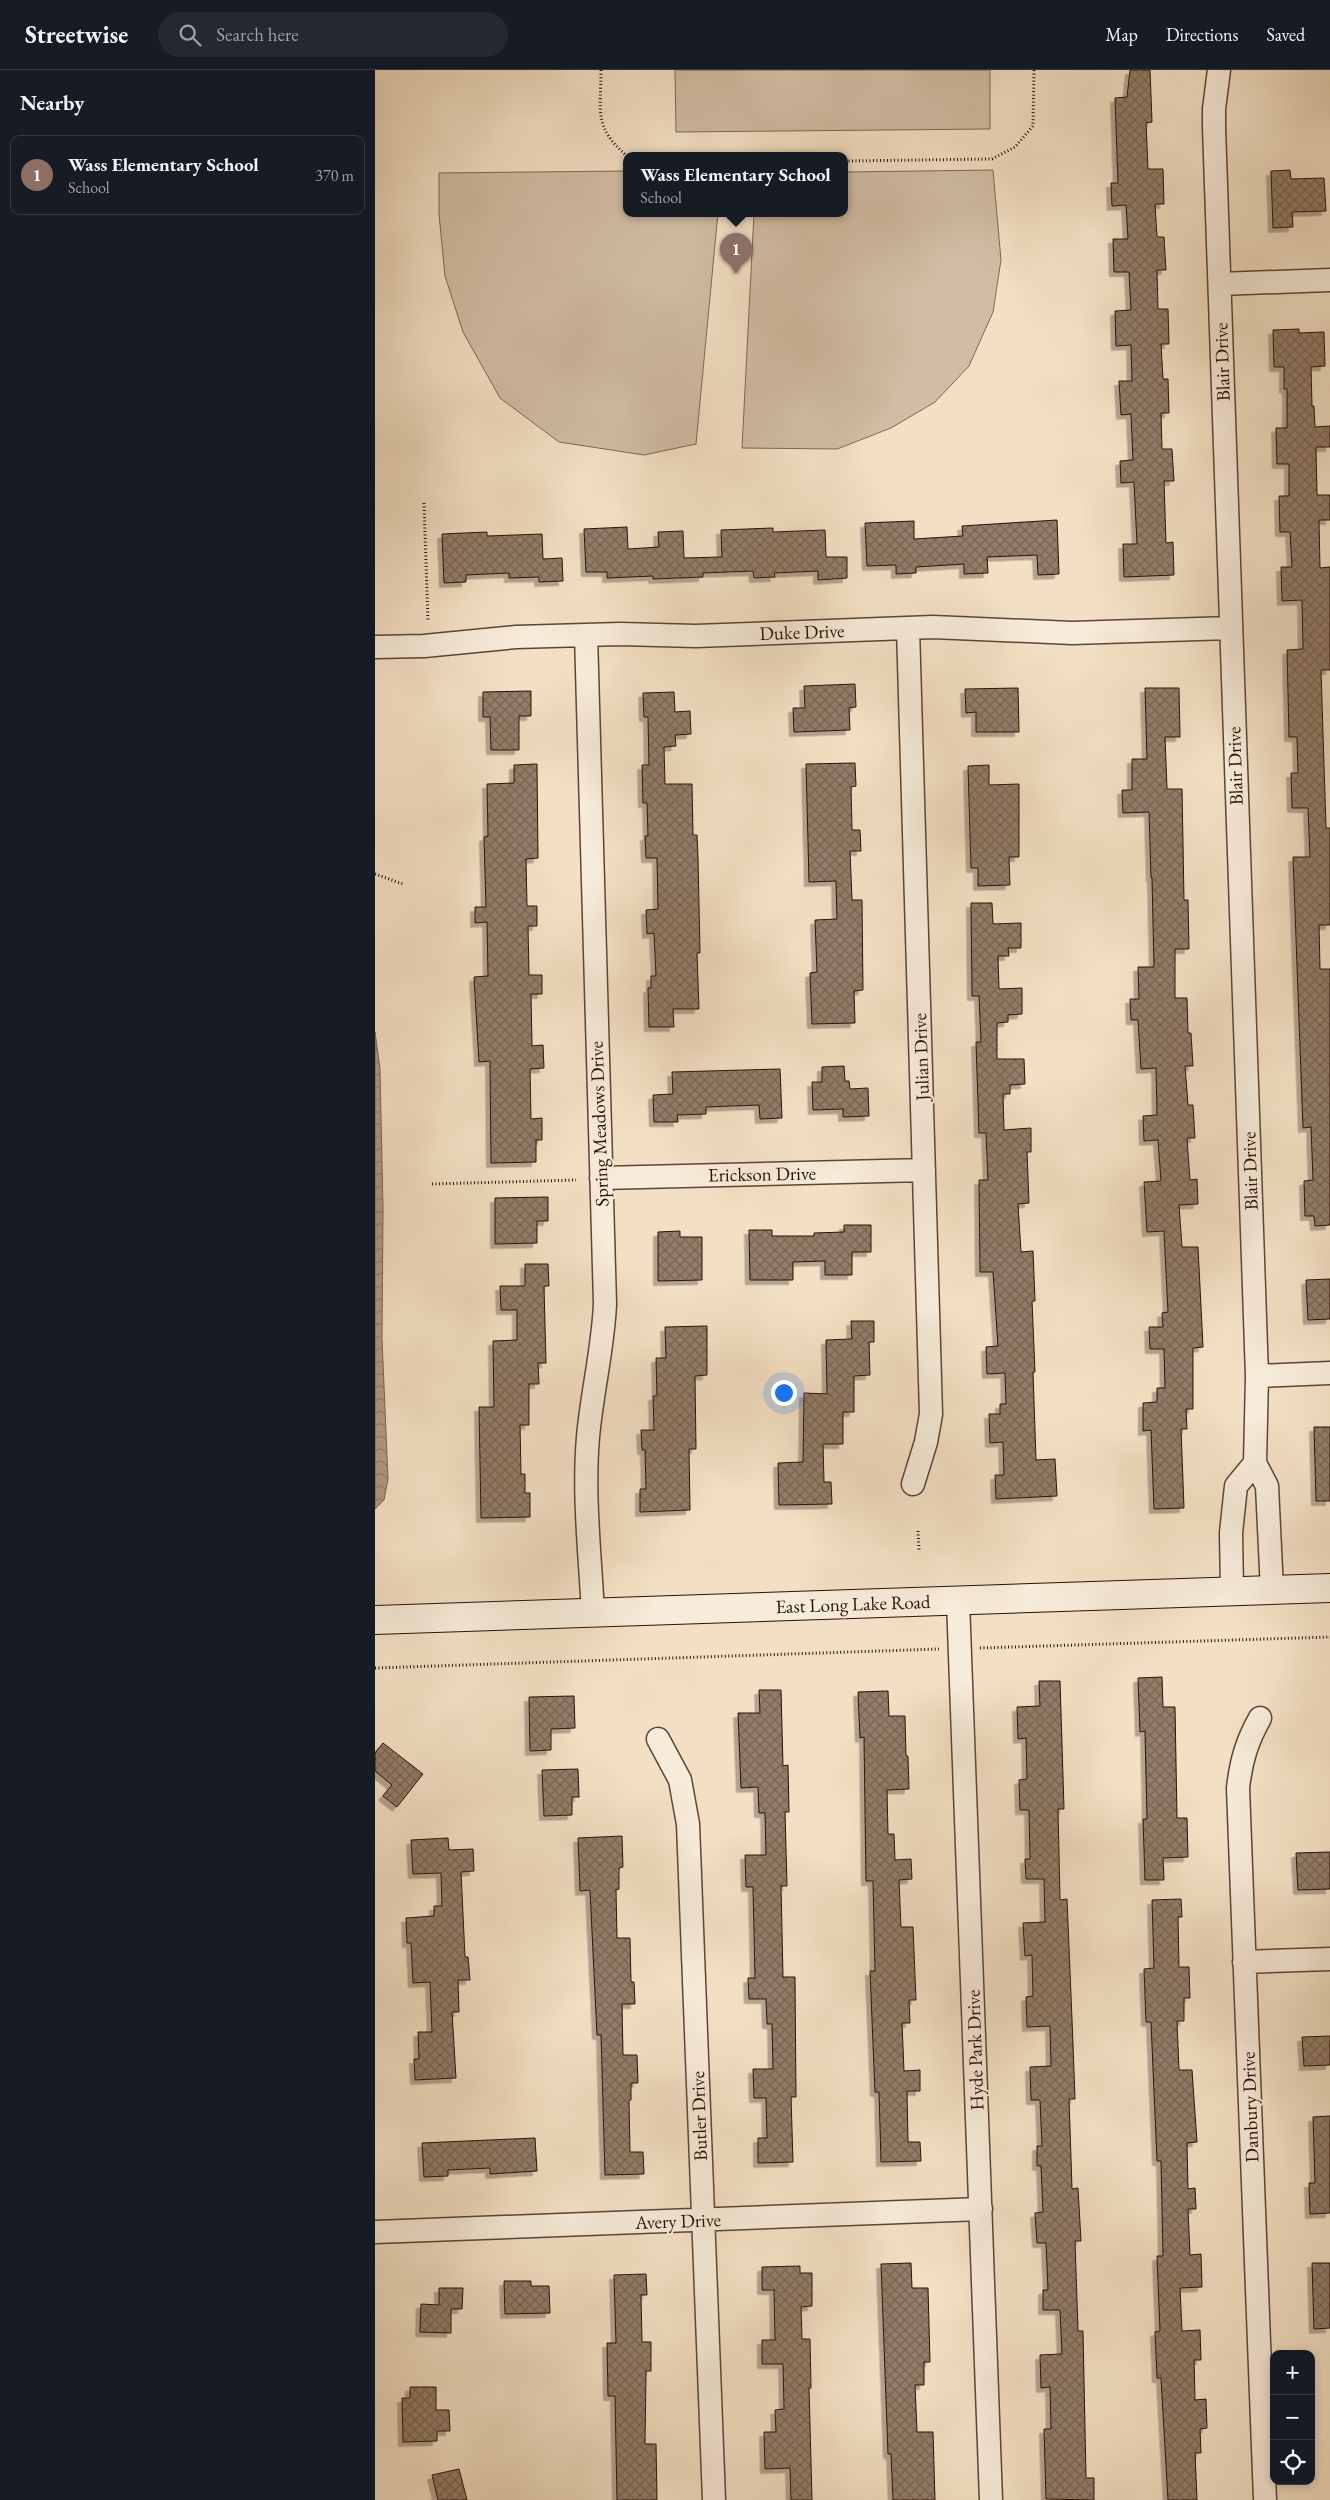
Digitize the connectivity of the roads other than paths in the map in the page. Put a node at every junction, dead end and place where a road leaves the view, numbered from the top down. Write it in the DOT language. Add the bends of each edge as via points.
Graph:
graph roads {
  1 [pos="1219,70"];
  2 [pos="1330,280"];
  3 [pos="1220,284"];
  4 [pos="908,628"];
  5 [pos="1230,628"];
  6 [pos="586,635"];
  7 [pos="375,647"];
  8 [pos="924,1170"];
  9 [pos="601,1178"];
  10 [pos="1330,1373"];
  11 [pos="1257,1376"];
  12 [pos="1255,1463"];
  13 [pos="913,1484"];
  14 [pos="1330,1588"];
  15 [pos="1272,1590"];
  16 [pos="1232,1591"];
  17 [pos="957,1600"];
  18 [pos="593,1612"];
  19 [pos="375,1620"];
  20 [pos="1260,1718"];
  21 [pos="658,1739"];
  22 [pos="1330,1959"];
  23 [pos="1244,1962"];
  24 [pos="981,2209"];
  25 [pos="703,2220"];
  26 [pos="375,2232"];
  27 [pos="714,2500"];
  28 [pos="991,2500"];
  29 [pos="1265,2500"];
  1 -- 3 [label="street, Blair Drive" via="1213,127"];
  2 -- 3 [label="street"];
  3 -- 5 [label="street, Blair Drive"];
  4 -- 5 [label="street, Duke Drive" via="1071,633"];
  4 -- 6 [label="street, Duke Drive" via="696,636"];
  4 -- 8 [label="street, Julian Drive"];
  5 -- 11 [label="street, Blair Drive"];
  6 -- 7 [label="street, Duke Drive"];
  6 -- 9 [label="street, Spring Meadows Drive"];
  8 -- 9 [label="street, Erickson Drive"];
  8 -- 13 [label="street, Julian Drive" via="931,1414"];
  9 -- 18 [label="street, Spring Meadows Drive" via="605,1322 587,1454"];
  10 -- 11 [label="street"];
  11 -- 12 [label="street, Blair Drive"];
  12 -- 15 [label="street, Blair Drive" via="1267,1486"];
  12 -- 16 [label="street" via="1236,1486 1231,1533"];
  14 -- 15 [label="main road, East Long Lake Road"];
  15 -- 16 [label="main road, East Long Lake Road"];
  16 -- 17 [label="main road, East Long Lake Road"];
  17 -- 18 [label="main road, East Long Lake Road"];
  17 -- 24 [label="street, Hyde Park Drive"];
  18 -- 19 [label="main road, East Long Lake Road"];
  20 -- 23 [label="street, Danbury Drive" via="1248,1739 1238,1788"];
  21 -- 25 [label="street, Butler Drive" via="681,1780 688,1824"];
  22 -- 23 [label="street"];
  23 -- 29 [label="street, Danbury Drive"];
  24 -- 25 [label="street, Avery Drive"];
  24 -- 28 [label="street, Hyde Park Drive"];
  25 -- 26 [label="street, Avery Drive"];
  25 -- 27 [label="street, Butler Drive"];
}
